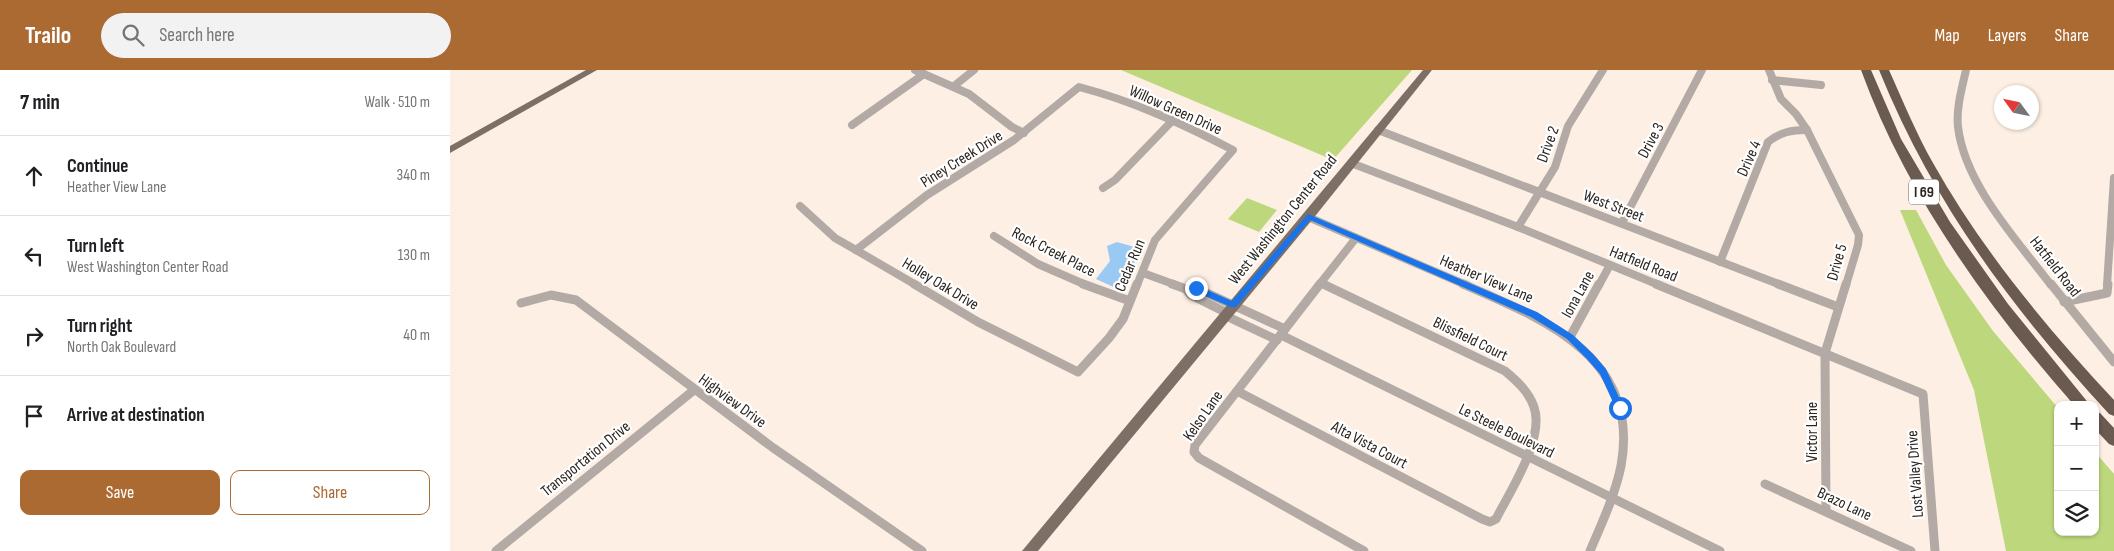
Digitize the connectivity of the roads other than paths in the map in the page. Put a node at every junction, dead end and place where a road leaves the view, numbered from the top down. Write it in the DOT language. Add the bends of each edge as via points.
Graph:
graph roads {
  1 [pos="593,70"];
  2 [pos="916,70"];
  3 [pos="974,70"];
  4 [pos="1428,70"];
  5 [pos="1603,70"];
  6 [pos="1702,70"];
  7 [pos="1769,70"];
  8 [pos="1866,70"];
  9 [pos="1884,70"];
  10 [pos="1966,70"];
  11 [pos="924,74"];
  12 [pos="1772,80"];
  13 [pos="1821,85"];
  14 [pos="954,86"];
  15 [pos="1079,87"];
  16 [pos="1173,120"];
  17 [pos="852,125"];
  18 [pos="1378,130"];
  19 [pos="1807,130"];
  20 [pos="1024,133"];
  21 [pos="450,150"];
  22 [pos="1233,150"];
  23 [pos="1351,163"];
  24 [pos="2114,178"];
  25 [pos="1103,188"];
  26 [pos="1539,192"];
  27 [pos="800,206"];
  28 [pos="1308,217"];
  29 [pos="1622,223"];
  30 [pos="1518,227"];
  31 [pos="994,236"];
  32 [pos="1356,238"];
  33 [pos="856,250"];
  34 [pos="1720,262"];
  35 [pos="1610,265"];
  36 [pos="1143,273"];
  37 [pos="1321,284"];
  38 [pos="1130,301"];
  39 [pos="2064,302"];
  40 [pos="521,303"];
  41 [pos="1838,308"];
  42 [pos="1228,311"];
  43 [pos="1281,335"];
  44 [pos="1570,337"];
  45 [pos="1826,353"];
  46 [pos="2114,362"];
  47 [pos="1078,372"];
  48 [pos="694,390"];
  49 [pos="1237,391"];
  50 [pos="1923,394"];
  51 [pos="2080,401"];
  52 [pos="2114,410"];
  53 [pos="2099,422"];
  54 [pos="2114,439"];
  55 [pos="1527,456"];
  56 [pos="1765,484"];
  57 [pos="1613,498"];
  58 [pos="1826,511"];
  59 [pos="1490,522"];
  60 [pos="496,551"];
  61 [pos="922,551"];
  62 [pos="1030,551"];
  63 [pos="1364,551"];
  64 [pos="1590,551"];
  65 [pos="1720,551"];
  66 [pos="1911,551"];
  67 [pos="1935,551"];
  1 -- 21 [label="main road"];
  2 -- 11 [label="street"];
  3 -- 14 [label="street"];
  4 -- 18 [label="main road, West Washington Center Road"];
  5 -- 26 [label="street, Drive 2" via="1568,126 1555,167"];
  6 -- 29 [label="street, Drive 3"];
  7 -- 12 [label="street"];
  8 -- 51 [label="highway, I 69" via="1888,126 1929,201 1987,287"];
  9 -- 52 [label="highway, I 69" via="1910,130 1947,198 2009,286"];
  10 -- 39 [label="street, Hatfield Road" via="1958,128 1966,156 1983,194"];
  11 -- 14 [label="street"];
  11 -- 17 [label="street"];
  12 -- 13 [label="street"];
  12 -- 19 [label="street" via="1780,99"];
  14 -- 20 [label="street"];
  15 -- 16 [label="street, Willow Green Drive" via="1109,94"];
  15 -- 20 [label="street, Piney Creek Drive"];
  16 -- 22 [label="street, Willow Green Drive"];
  16 -- 25 [label="street" via="1115,180"];
  18 -- 23 [label="main road, West Washington Center Road"];
  18 -- 26 [label="street, West Street"];
  19 -- 34 [label="street, Drive 4" via="1786,130 1768,142"];
  19 -- 41 [label="street, Drive 5" via="1859,235"];
  20 -- 33 [label="street, Piney Creek Drive" via="927,195"];
  22 -- 36 [label="street, Cedar Run" via="1156,240"];
  23 -- 28 [label="main road, West Washington Center Road"];
  23 -- 30 [label="street, Hatfield Road"];
  24 -- 39 [label="street" via="2107,293"];
  26 -- 29 [label="street, West Street"];
  26 -- 30 [label="street, Drive 2"];
  27 -- 33 [label="street, Holley Oak Drive" via="835,238"];
  28 -- 32 [label="street, Heather View Lane"];
  28 -- 42 [label="main road, West Washington Center Road"];
  29 -- 34 [label="street, West Street"];
  30 -- 35 [label="street, Hatfield Road"];
  31 -- 38 [label="street, Rock Creek Place" via="1046,268"];
  32 -- 37 [label="street, Kelso Lane"];
  32 -- 44 [label="street, Heather View Lane" via="1534,315"];
  33 -- 47 [label="street, Holley Oak Drive" via="978,322"];
  34 -- 41 [label="street, West Street"];
  35 -- 44 [label="street, Iona Lane"];
  35 -- 45 [label="street, Hatfield Road"];
  36 -- 38 [label="street, Cedar Run"];
  36 -- 42 [label="street" via="1186,289 1191,295"];
  37 -- 43 [label="street, Kelso Lane"];
  37 -- 55 [label="street, Blissfield Court" via="1505,371 1531,398 1536,416"];
  38 -- 47 [label="street, Cedar Run" via="1123,319"];
  39 -- 46 [label="street, Hatfield Road"];
  40 -- 48 [label="street, Highview Drive" via="551,295 576,300"];
  41 -- 45 [label="street, Drive 5"];
  42 -- 43 [label="street, Le Steele Boulevard"];
  42 -- 43 [label="street, Le Steele Boulevard"];
  42 -- 62 [label="main road, West Washington Center Road"];
  43 -- 49 [label="street, Kelso Lane"];
  43 -- 55 [label="street, Le Steele Boulevard"];
  44 -- 57 [label="street, Heather View Lane" via="1603,372 1620,408 1624,435 1622,469"];
  45 -- 50 [label="street, Hatfield Road"];
  45 -- 58 [label="street, Victor Lane"];
  48 -- 60 [label="street, Transportation Drive"];
  48 -- 61 [label="street, Highview Drive"];
  49 -- 59 [label="street, Alta Vista Court"];
  49 -- 63 [label="street, Kelso Lane" via="1195,445 1194,452 1198,458"];
  50 -- 67 [label="street, Lost Valley Drive"];
  53 -- 54 [label="highway"];
  55 -- 57 [label="street, Le Steele Boulevard"];
  55 -- 59 [label="street, Blissfield Court" via="1496,519"];
  56 -- 58 [label="street, Brazo Lane"];
  57 -- 64 [label="street, Heather View Lane"];
  57 -- 65 [label="street, Le Steele Boulevard"];
  58 -- 66 [label="street, Brazo Lane"];
}
